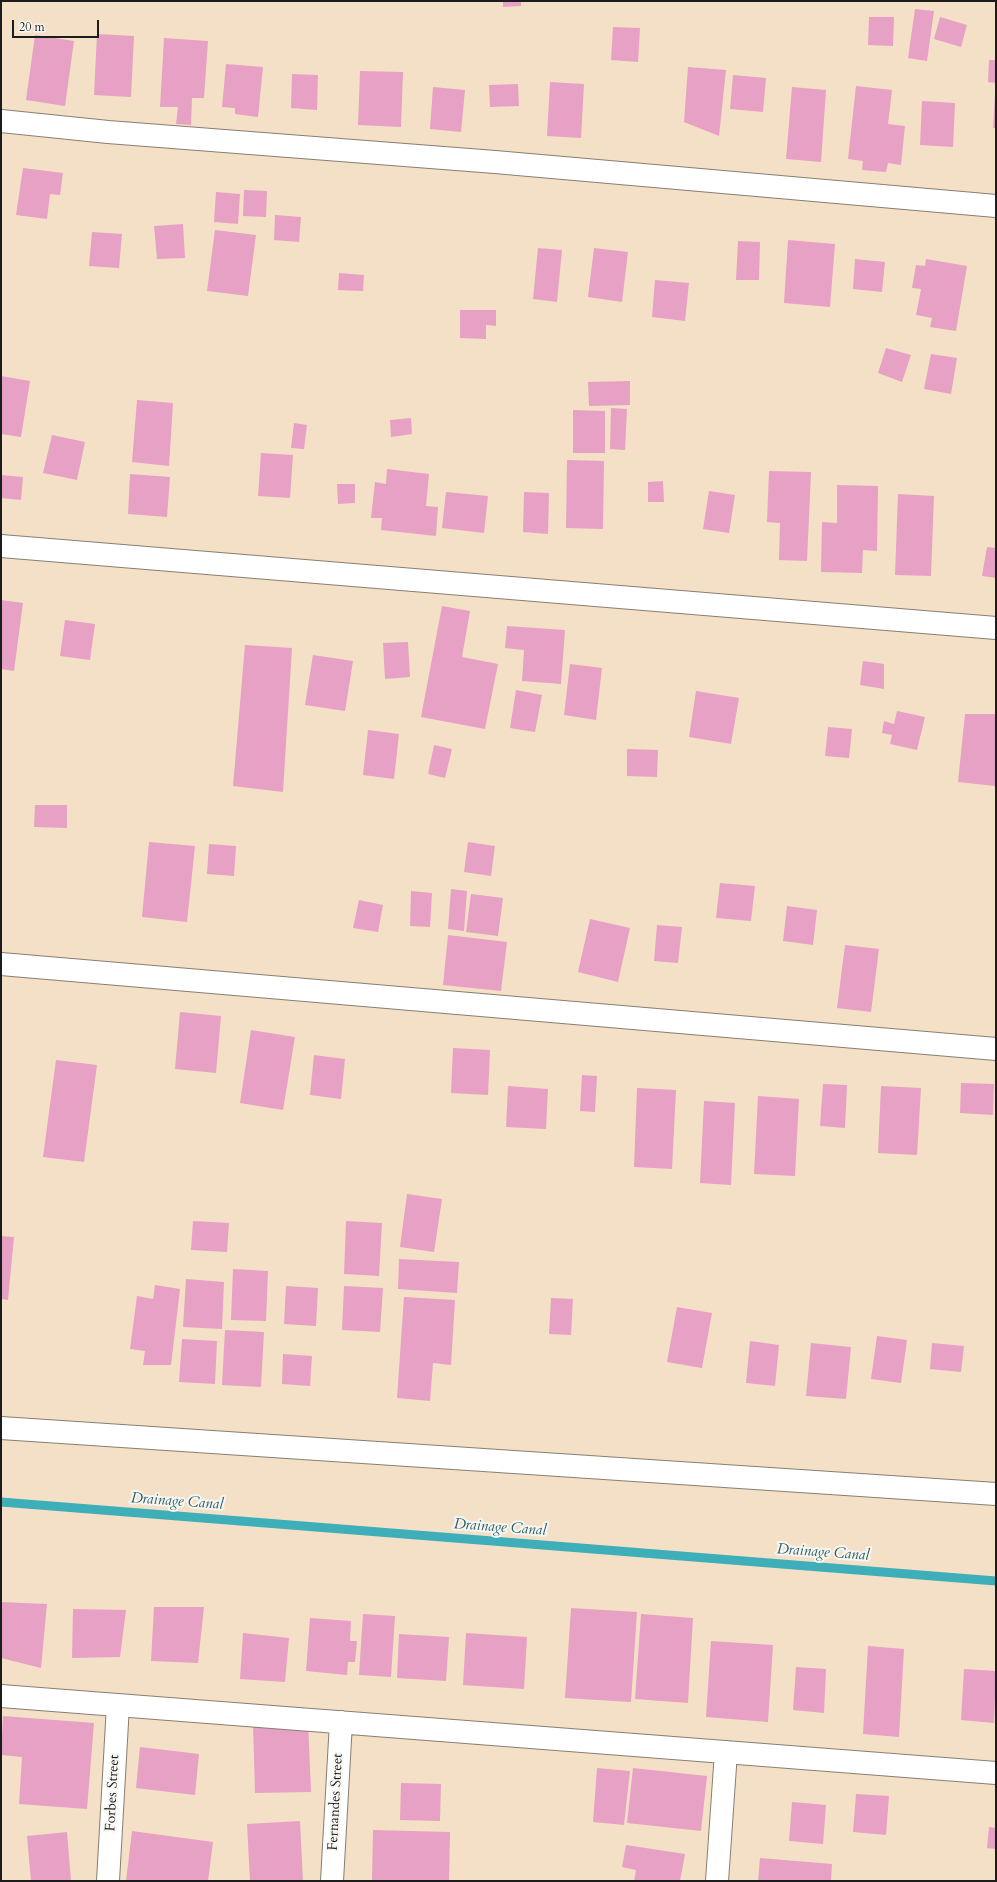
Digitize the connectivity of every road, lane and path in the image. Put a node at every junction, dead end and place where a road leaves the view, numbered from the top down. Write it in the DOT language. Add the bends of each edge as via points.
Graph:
graph roads {
  1 [pos="1,121"];
  2 [pos="996,206"];
  3 [pos="1,546"];
  4 [pos="996,628"];
  5 [pos="1,964"];
  6 [pos="996,1049"];
  7 [pos="1,1428"];
  8 [pos="996,1494"];
  9 [pos="1,1696"];
  10 [pos="118,1705"];
  11 [pos="341,1722"];
  12 [pos="726,1752"];
  13 [pos="996,1773"];
  14 [pos="108,1881"];
  15 [pos="332,1881"];
  16 [pos="717,1881"];
  1 -- 2 [label="street"];
  3 -- 4 [label="street"];
  5 -- 6 [label="street"];
  7 -- 8 [label="street"];
  9 -- 10 [label="street"];
  10 -- 11 [label="street"];
  10 -- 14 [label="street, Forbes Street"];
  11 -- 12 [label="street"];
  11 -- 15 [label="street, Fernandes Street"];
  12 -- 13 [label="street"];
  12 -- 16 [label="street"];
}
